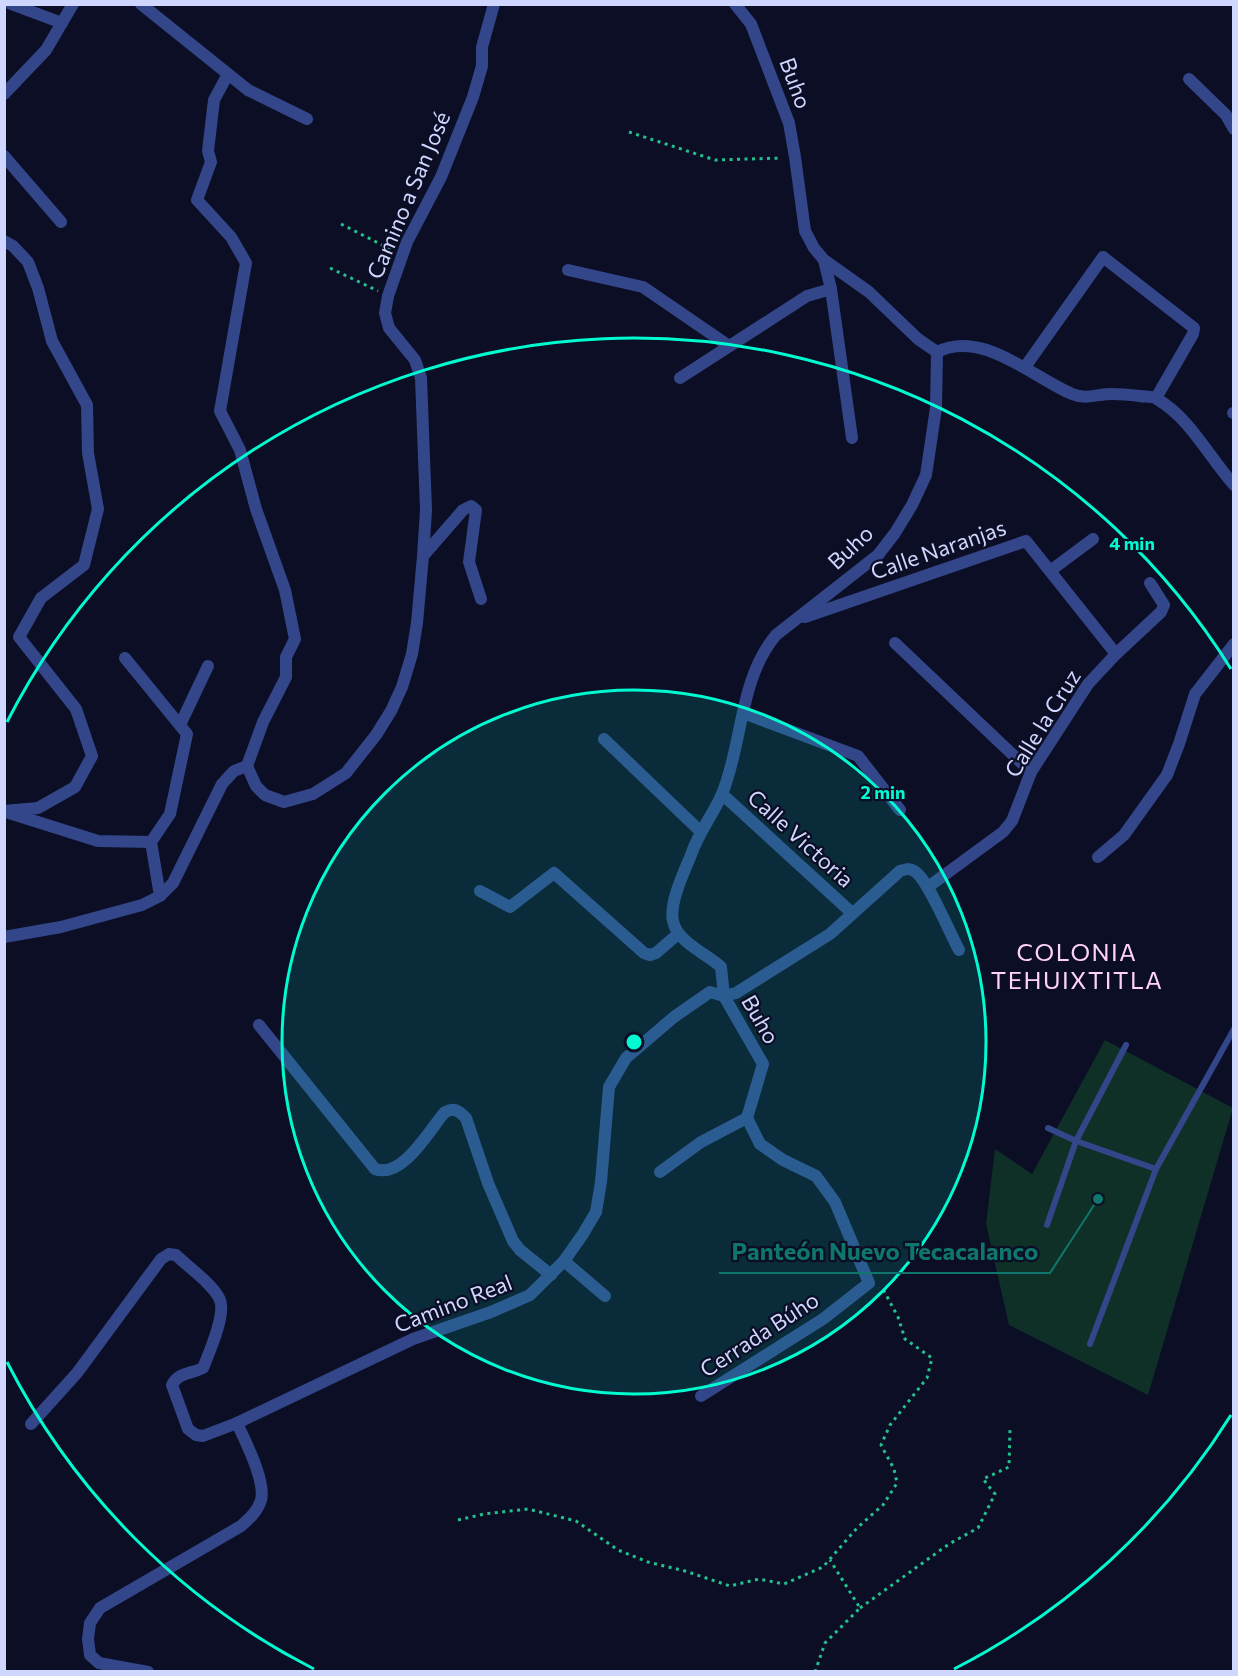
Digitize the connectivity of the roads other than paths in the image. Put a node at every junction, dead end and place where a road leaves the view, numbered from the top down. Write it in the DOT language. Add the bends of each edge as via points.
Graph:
graph roads {
  1 [pos="11,4"];
  2 [pos="73,4"];
  3 [pos="141,4"];
  4 [pos="494,4"];
  5 [pos="735,4"];
  6 [pos="62,23"];
  7 [pos="228,74"];
  8 [pos="1189,79"];
  9 [pos="4,94"];
  10 [pos="307,118"];
  11 [pos="1233,126"];
  12 [pos="4,156"];
  13 [pos="61,222"];
  14 [pos="4,241"];
  15 [pos="824,260"];
  16 [pos="568,270"];
  17 [pos="831,289"];
  18 [pos="729,346"];
  19 [pos="937,352"];
  20 [pos="1025,367"];
  21 [pos="681,378"];
  22 [pos="1156,398"];
  23 [pos="852,438"];
  24 [pos="1233,485"];
  25 [pos="1093,539"];
  26 [pos="423,555"];
  27 [pos="1050,571"];
  28 [pos="1150,583"];
  29 [pos="481,599"];
  30 [pos="796,620"];
  31 [pos="895,643"];
  32 [pos="1233,644"];
  33 [pos="1116,654"];
  34 [pos="125,658"];
  35 [pos="208,666"];
  36 [pos="743,713"];
  37 [pos="180,725"];
  38 [pos="604,740"];
  39 [pos="247,766"];
  40 [pos="1031,772"];
  41 [pos="722,794"];
  42 [pos="900,810"];
  43 [pos="4,812"];
  44 [pos="701,832"];
  45 [pos="151,842"];
  46 [pos="1098,857"];
  47 [pos="928,887"];
  48 [pos="480,891"];
  49 [pos="160,896"];
  50 [pos="852,913"];
  51 [pos="678,934"];
  52 [pos="4,937"];
  53 [pos="959,950"];
  54 [pos="724,996"];
  55 [pos="259,1025"];
  56 [pos="1233,1029"];
  57 [pos="1126,1045"];
  58 [pos="747,1118"];
  59 [pos="1048,1128"];
  60 [pos="1076,1141"];
  61 [pos="1156,1169"];
  62 [pos="660,1172"];
  63 [pos="1047,1225"];
  64 [pos="564,1261"];
  65 [pos="551,1275"];
  66 [pos="605,1296"];
  67 [pos="1090,1344"];
  68 [pos="702,1396"];
  69 [pos="237,1423"];
  70 [pos="31,1424"];
  71 [pos="148,1671"];
  1 -- 6 [label="street"];
  2 -- 6 [label="street"];
  3 -- 7 [label="street"];
  4 -- 26 [label="street, Camino a San José" via="473,97 441,177 401,256 385,313 389,328 415,360 421,378 426,510"];
  5 -- 15 [label="street, Buho" via="751,24 789,123 805,231"];
  6 -- 9 [label="street" via="46,50"];
  7 -- 10 [label="street" via="248,90"];
  7 -- 39 [label="street" via="214,100 208,151 211,162 197,200 231,237 246,263 220,411 240,450 285,590 295,639 286,657 286,677 263,722"];
  8 -- 11 [label="street"];
  12 -- 13 [label="street"];
  14 -- 43 [label="street" via="28,262 52,341 87,405 88,453 98,509 84,565 41,598 19,637 76,709 92,756 75,787 38,808"];
  15 -- 17 [label="street"];
  15 -- 19 [label="street, Buho" via="869,292"];
  16 -- 18 [label="street" via="644,287"];
  17 -- 18 [label="street" via="807,296"];
  17 -- 23 [label="street"];
  18 -- 21 [label="street"];
  19 -- 20 [label="street" via="947,346 982,349"];
  19 -- 30 [label="street, Buho" via="936,408 926,475 912,505 878,555"];
  20 -- 22 [label="street" via="1084,398 1112,394"];
  20 -- 22 [label="street" via="1103,256 1194,328"];
  22 -- 24 [label="street" via="1180,417"];
  25 -- 27 [label="street"];
  26 -- 29 [label="street" via="471,506 476,510 469,562"];
  26 -- 39 [label="street, Camino a San José" via="417,623 402,687 392,711 346,772 312,794 284,802 265,795"];
  27 -- 30 [label="street, Calle Naranjas" via="1026,541"];
  27 -- 33 [label="street, Calle Naranjas"];
  28 -- 33 [label="street, Calle la Cruz" via="1164,604 1161,612"];
  30 -- 36 [label="street, Buho" via="776,635 763,653"];
  31 -- 40 [label="street"];
  32 -- 46 [label="street" via="1196,694 1167,775 1124,835"];
  33 -- 40 [label="street, Calle la Cruz" via="1088,684"];
  34 -- 37 [label="street"];
  35 -- 37 [label="street"];
  36 -- 41 [label="street, Buho"];
  36 -- 42 [label="street" via="858,756"];
  37 -- 45 [label="street" via="187,734 170,814"];
  38 -- 44 [label="street"];
  39 -- 49 [label="street" via="234,771 222,784 173,883"];
  40 -- 47 [label="street, Calle la Cruz" via="1004,832"];
  41 -- 44 [label="street, Buho"];
  41 -- 50 [label="street, Calle Victoria"];
  43 -- 45 [label="street" via="98,841"];
  44 -- 51 [label="street, Buho" via="674,903 672,920"];
  45 -- 49 [label="street"];
  47 -- 50 [label="street" via="908,868"];
  47 -- 53 [label="street"];
  48 -- 51 [label="street" via="510,907 554,873 644,953 656,953"];
  49 -- 52 [label="street" via="142,905 61,927"];
  50 -- 54 [label="street" via="830,933 736,993"];
  51 -- 54 [label="street, Buho" via="721,968"];
  54 -- 58 [label="street, Buho" via="763,1064"];
  54 -- 64 [label="street, Camino Real" via="710,992 626,1058 609,1087 596,1212"];
  55 -- 65 [label="street" via="375,1169 382,1172 405,1161 444,1113 458,1110 466,1118 488,1184 513,1241"];
  56 -- 61 [label="lane"];
  57 -- 60 [label="lane"];
  58 -- 62 [label="street" via="701,1142"];
  58 -- 68 [label="street, Cerrada Búho" via="760,1144 816,1176 835,1202 869,1283 823,1319"];
  59 -- 60 [label="lane"];
  60 -- 61 [label="lane"];
  60 -- 63 [label="lane"];
  61 -- 67 [label="lane"];
  64 -- 65 [label="street, Camino Real"];
  64 -- 66 [label="street"];
  65 -- 69 [label="street, Camino Real" via="530,1295 413,1339"];
  69 -- 70 [label="street, Camino Real" via="203,1436 188,1429 172,1385 182,1374 202,1368 222,1312 216,1292 169,1254 161,1258 77,1373"];
  69 -- 71 [label="street" via="262,1487 261,1500 253,1515 241,1526 100,1608 90,1623 90,1655 99,1663"];
}
